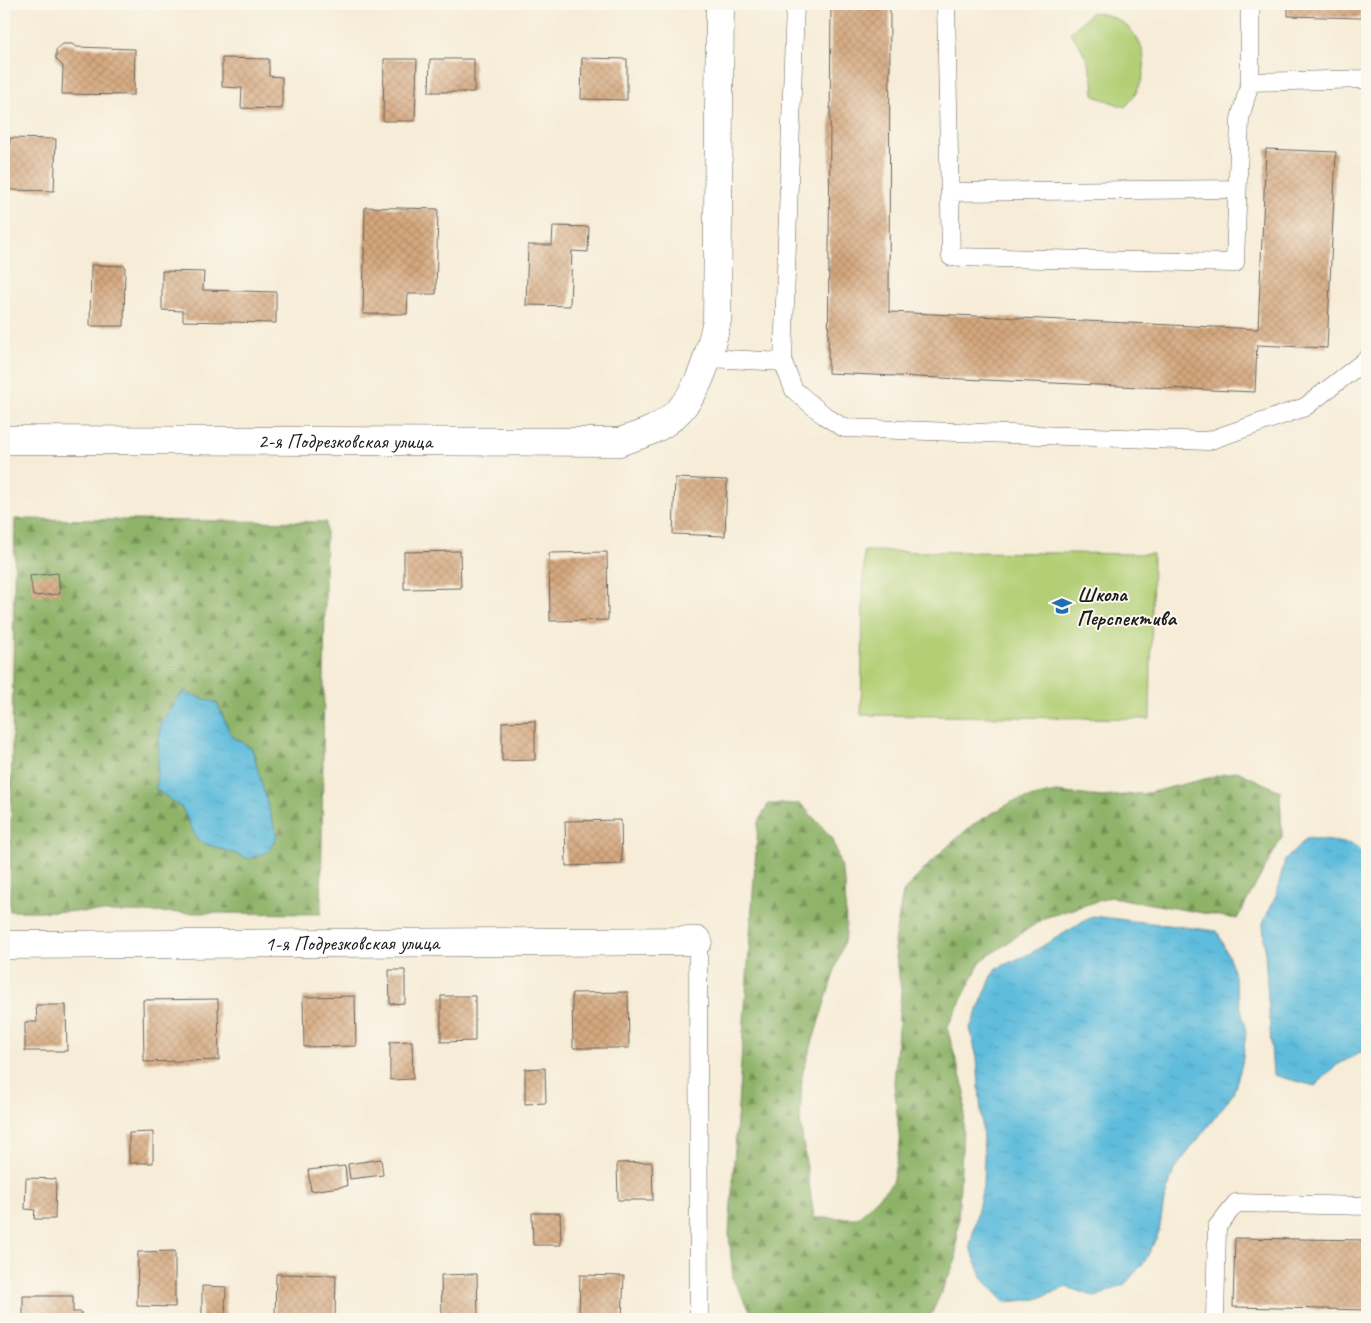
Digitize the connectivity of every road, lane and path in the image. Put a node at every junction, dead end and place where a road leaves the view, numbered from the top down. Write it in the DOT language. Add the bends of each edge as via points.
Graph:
graph roads {
  1 [pos="720,4"];
  2 [pos="795,4"];
  3 [pos="946,4"];
  4 [pos="1250,4"];
  5 [pos="1367,79"];
  6 [pos="1250,82"];
  7 [pos="1238,188"];
  8 [pos="950,192"];
  9 [pos="708,358"];
  10 [pos="1367,359"];
  11 [pos="783,362"];
  12 [pos="4,440"];
  13 [pos="698,941"];
  14 [pos="4,945"];
  15 [pos="1367,1206"];
  16 [pos="699,1319"];
  17 [pos="1215,1319"];
  1 -- 9 [label="street, 2-я Подрезковская улица" via="717,321"];
  2 -- 11 [label="lane"];
  3 -- 8 [label="lane"];
  4 -- 6 [label="lane"];
  5 -- 6 [label="lane"];
  6 -- 7 [label="lane" via="1240,119"];
  7 -- 8 [label="lane"];
  7 -- 8 [label="lane" via="1235,263 951,257"];
  9 -- 11 [label="lane"];
  9 -- 12 [label="street, 2-я Подрезковская улица" via="697,387 679,412 653,430 619,442"];
  10 -- 11 [label="lane" via="1305,407 1208,441 844,428 794,390"];
  13 -- 14 [label="street, 1-я Подрезковская улица"];
  13 -- 16 [label="lane"];
  15 -- 17 [label="lane" via="1236,1203 1217,1227"];
}
